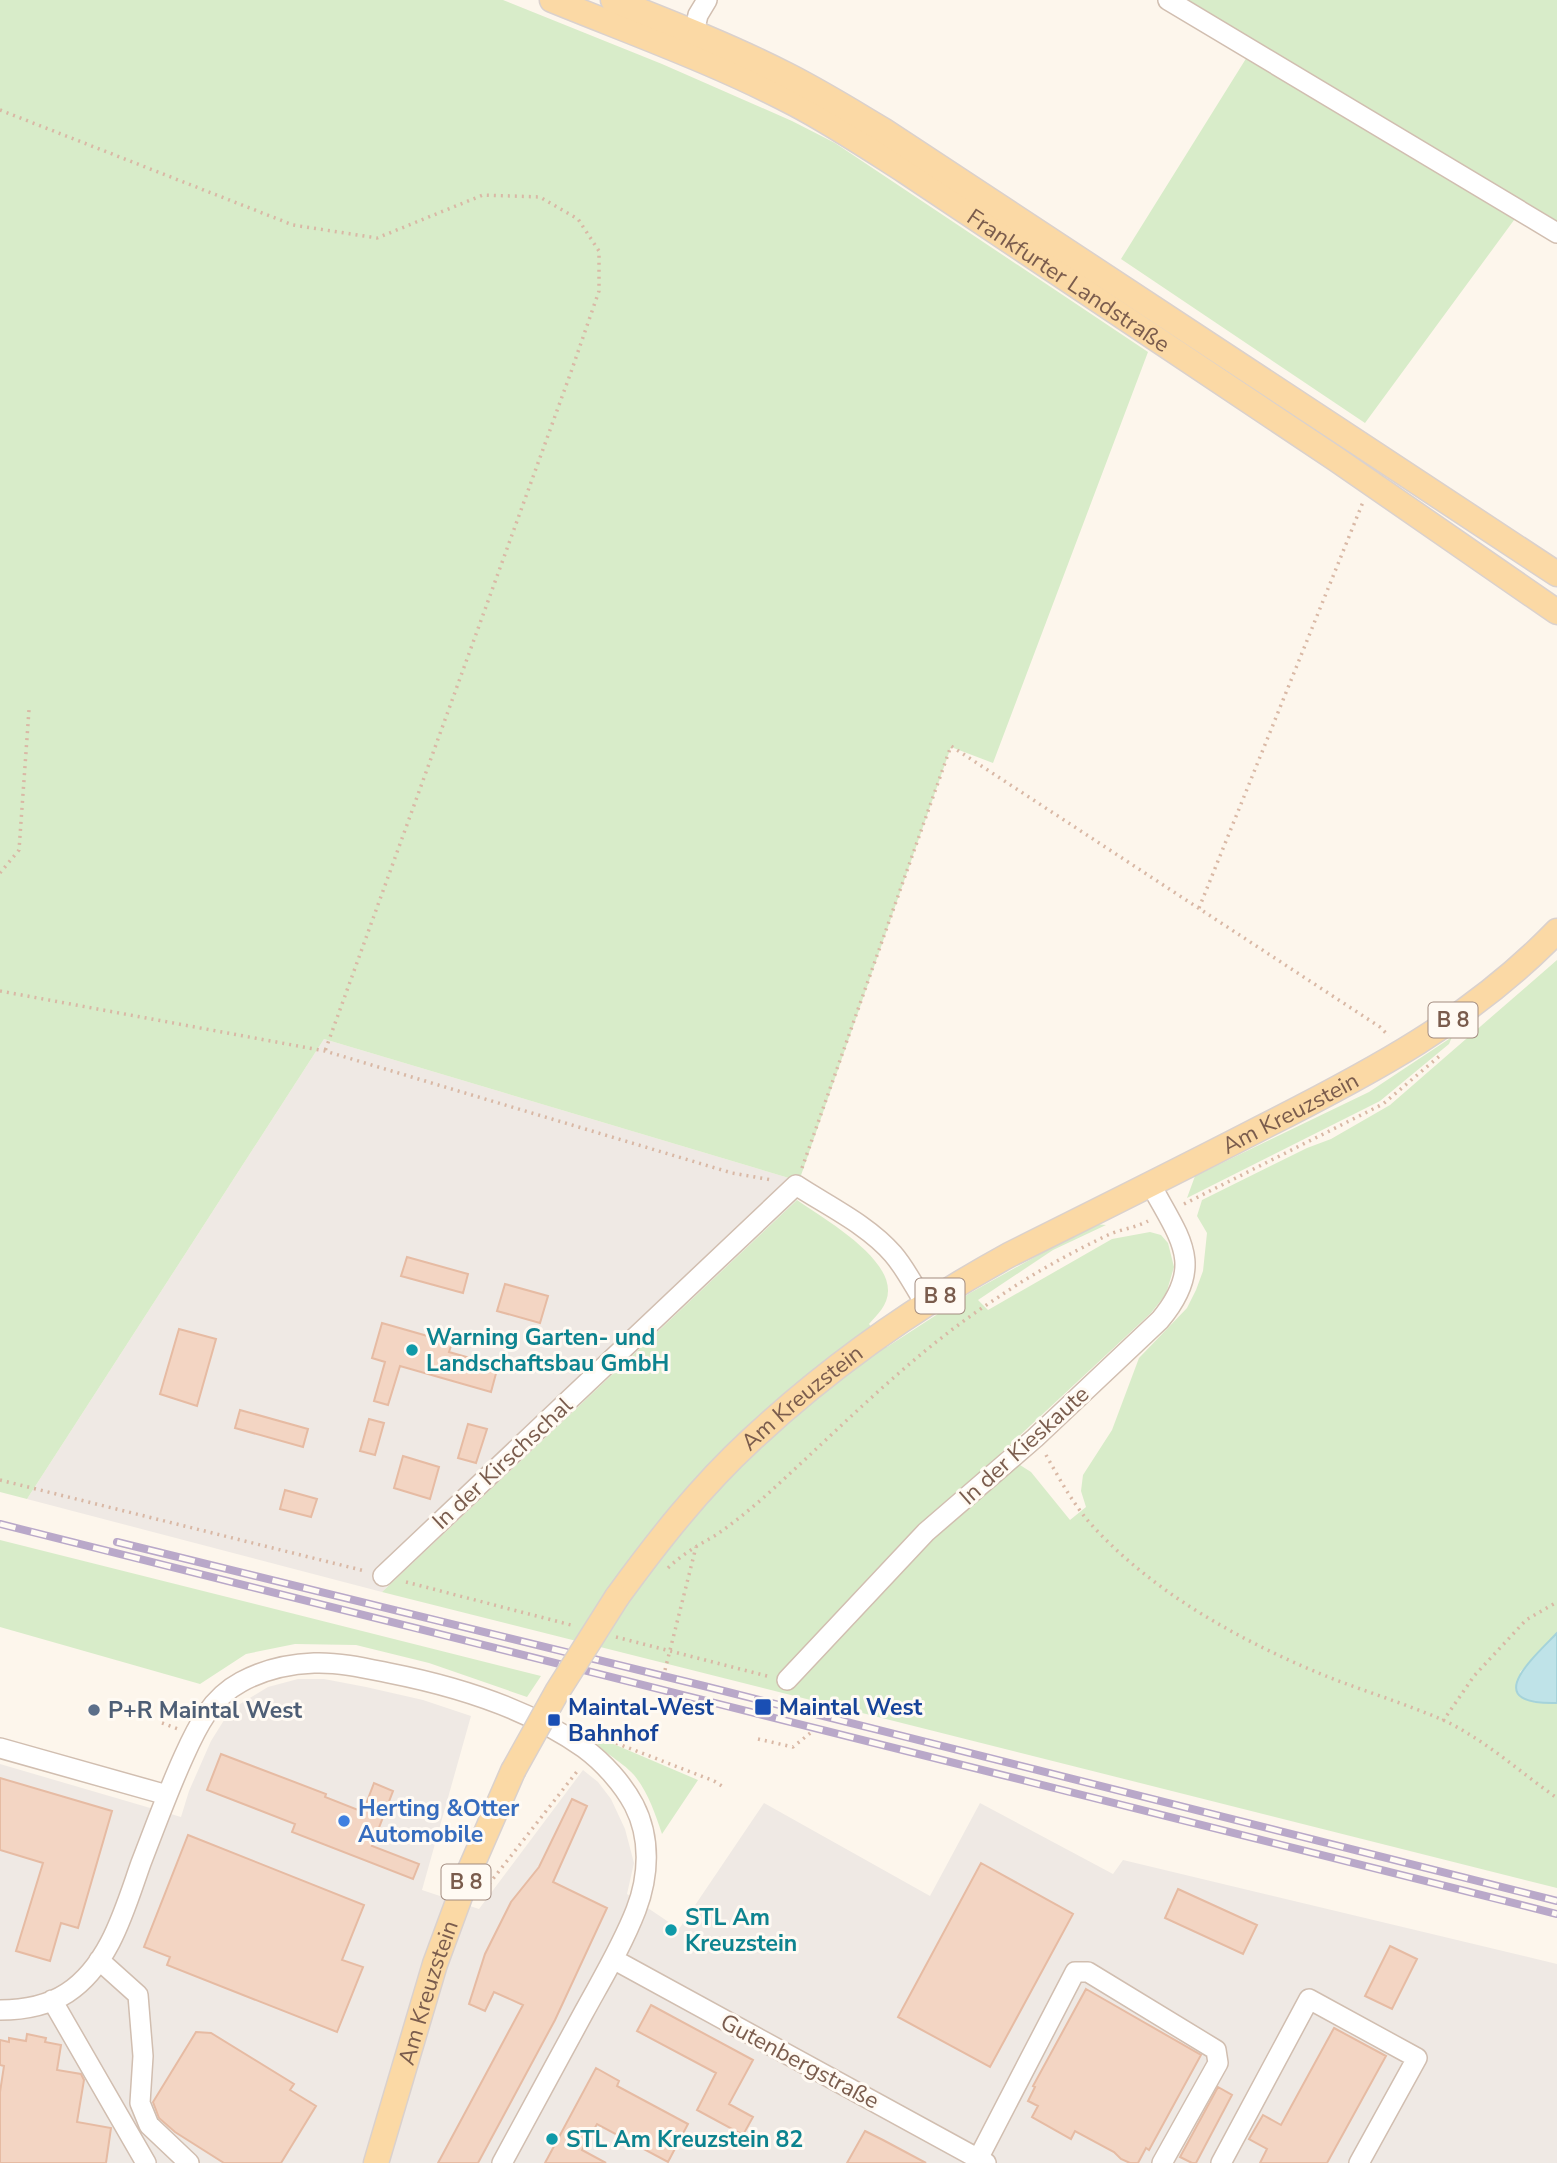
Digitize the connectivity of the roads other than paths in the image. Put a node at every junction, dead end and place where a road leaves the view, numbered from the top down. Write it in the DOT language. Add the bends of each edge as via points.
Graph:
graph roads {
  1 [pos="552,0"];
  2 [pos="613,0"];
  3 [pos="707,0"];
  4 [pos="1168,0"];
  5 [pos="694,33"];
  6 [pos="1557,233"];
  7 [pos="1557,574"];
  8 [pos="1557,612"];
  9 [pos="1557,931"];
  10 [pos="1151,1185"];
  11 [pos="926,1305"];
  12 [pos="383,1576"];
  13 [pos="787,1681"];
  14 [pos="0,1748"];
  15 [pos="167,1795"];
  16 [pos="613,1959"];
  17 [pos="99,1960"];
  18 [pos="52,2000"];
  19 [pos="0,2010"];
  20 [pos="982,2161"];
  21 [pos="146,2163"];
  22 [pos="189,2163"];
  23 [pos="376,2163"];
  24 [pos="502,2163"];
  25 [pos="1162,2163"];
  26 [pos="1221,2163"];
  27 [pos="1359,2163"];
  1 -- 8 [label="main road, Frankfurter Landstraße" via="742,79 835,128 1336,459"];
  2 -- 5 [label="main road, Frankfurter Landstraße"];
  3 -- 5 [label="street"];
  4 -- 6 [label="street"];
  5 -- 7 [label="main road, Frankfurter Landstraße" via="784,73 883,130"];
  9 -- 10 [label="main road, Am Kreuzstein / B 8" via="1486,996 1404,1052"];
  10 -- 11 [label="main road, Am Kreuzstein / B 8" via="1009,1255"];
  10 -- 13 [label="street, In der Kieskaute" via="1183,1245 1186,1263 1183,1284 1171,1306 1035,1438 926,1532"];
  11 -- 12 [label="street, In der Kirschschal" via="884,1245 796,1185"];
  11 -- 23 [label="main road, Am Kreuzstein / B 8, bridge" via="819,1381 751,1440 651,1550 617,1597 513,1771 474,1861 435,1964"];
  14 -- 15 [label="street"];
  15 -- 16 [label="street" via="209,1709 237,1684 271,1669 315,1662 368,1668 472,1693 595,1745 634,1804 647,1856 645,1882"];
  15 -- 17 [label="street"];
  16 -- 20 [label="street, Gutenbergstraße"];
  16 -- 24 [label="street"];
  17 -- 18 [label="street" via="67,1993"];
  17 -- 22 [label="street" via="138,1995 143,2056 140,2103 149,2125"];
  18 -- 19 [label="street" via="24,2009"];
  18 -- 21 [label="street"];
  20 -- 25 [label="street" via="1076,1972 1088,1972 1216,2050 1218,2063"];
  26 -- 27 [label="street" via="1309,1999 1417,2058"];
}
